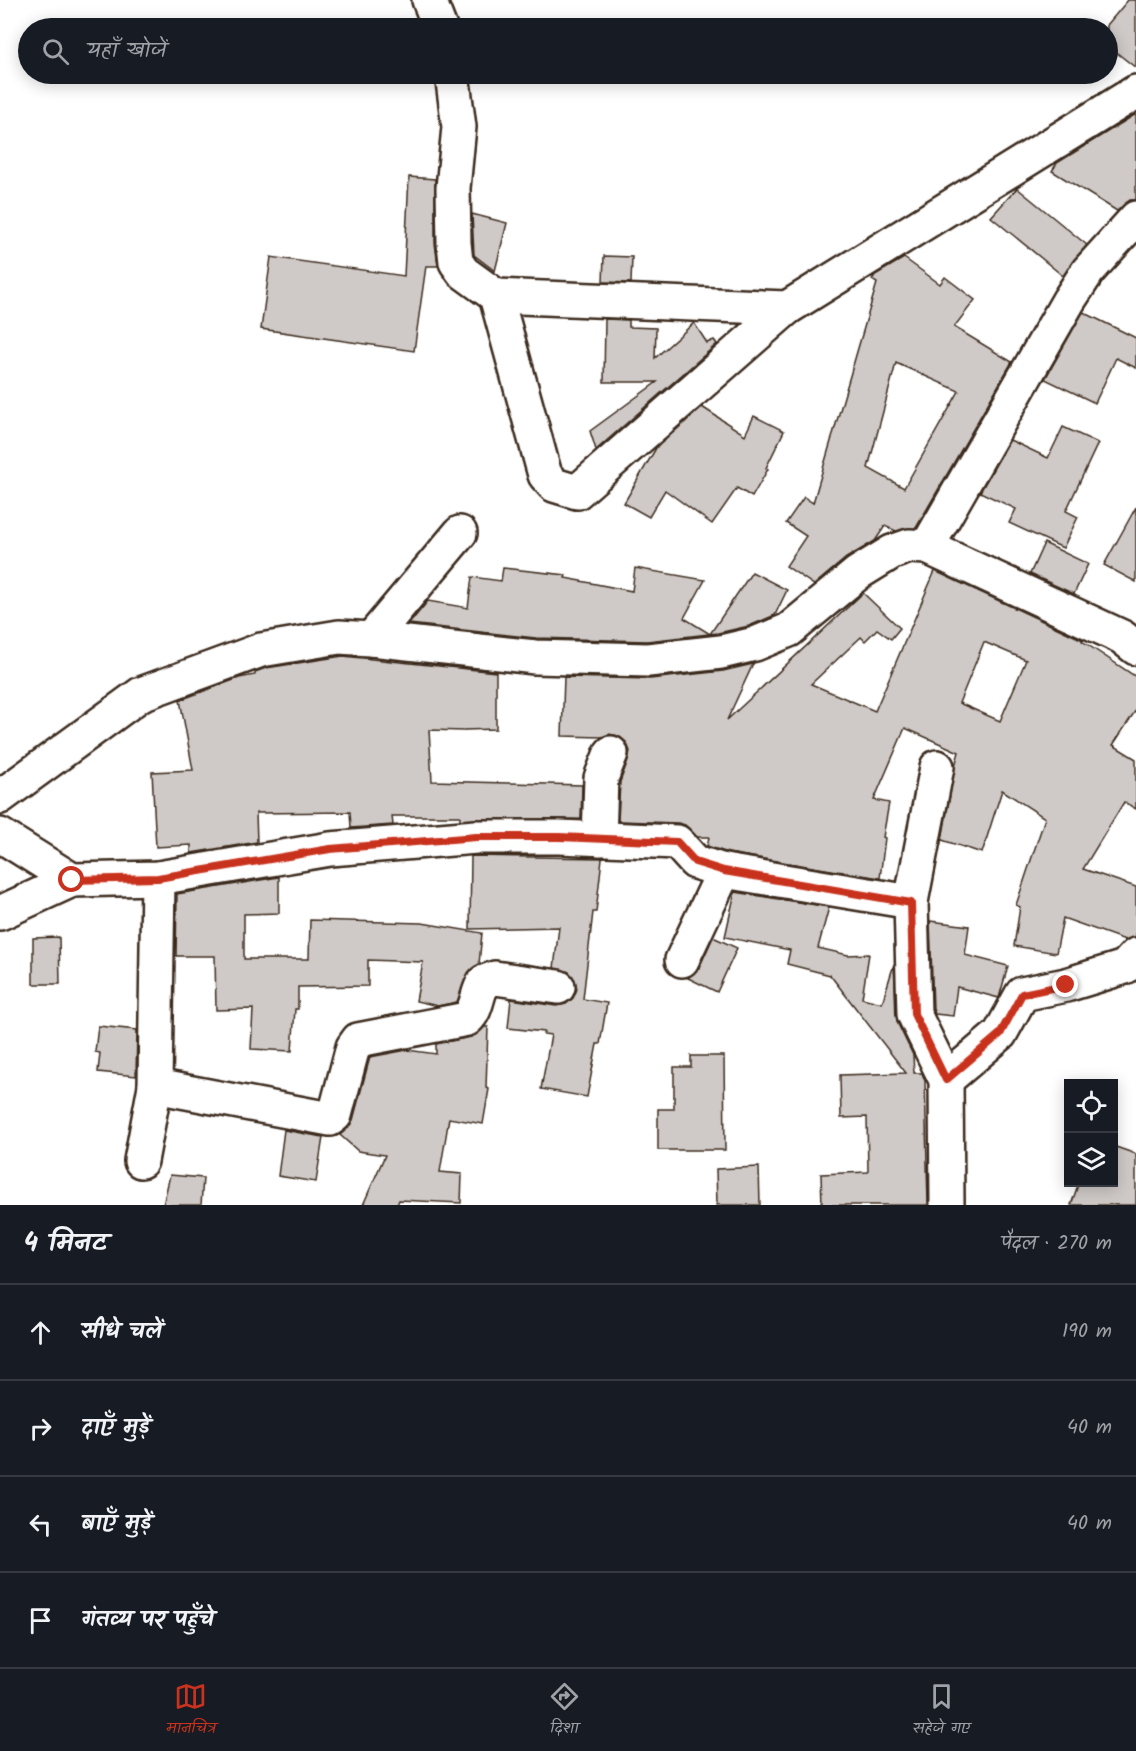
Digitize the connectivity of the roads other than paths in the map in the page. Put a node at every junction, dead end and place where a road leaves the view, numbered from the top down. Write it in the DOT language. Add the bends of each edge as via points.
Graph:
graph roads {
  1 [pos="429,0"];
  2 [pos="436,18"];
  3 [pos="453,84"];
  4 [pos="1136,92"];
  5 [pos="1136,218"];
  6 [pos="496,296"];
  7 [pos="787,308"];
  8 [pos="460,533"];
  9 [pos="927,547"];
  10 [pos="371,639"];
  11 [pos="1136,648"];
  12 [pos="611,753"];
  13 [pos="936,767"];
  14 [pos="0,797"];
  15 [pos="0,835"];
  16 [pos="599,839"];
  17 [pos="724,871"];
  18 [pos="158,878"];
  19 [pos="72,880"];
  20 [pos="911,903"];
  21 [pos="0,914"];
  22 [pos="1136,955"];
  23 [pos="682,960"];
  24 [pos="558,987"];
  25 [pos="946,1080"];
  26 [pos="155,1086"];
  27 [pos="141,1161"];
  28 [pos="947,1205"];
  1 -- 2 [label="street"];
  3 -- 6 [label="street" via="459,127 453,188 456,262 463,272"];
  4 -- 7 [label="street"];
  5 -- 9 [label="street" via="1088,271 1069,300"];
  6 -- 7 [label="street"];
  6 -- 7 [label="street" via="545,475 554,485 577,492"];
  8 -- 10 [label="street"];
  9 -- 10 [label="street" via="909,546 892,552 858,573 789,630 721,652 648,660 535,657"];
  9 -- 11 [label="street" via="1122,637"];
  10 -- 14 [label="street" via="339,637 261,650 141,694"];
  12 -- 16 [label="street" via="601,778"];
  13 -- 20 [label="street"];
  15 -- 19 [label="street"];
  16 -- 17 [label="street" via="677,842 695,862"];
  16 -- 18 [label="street" via="476,837 330,849"];
  17 -- 20 [label="street"];
  17 -- 23 [label="street"];
  18 -- 19 [label="street"];
  18 -- 26 [label="street"];
  19 -- 21 [label="street"];
  20 -- 25 [label="street" via="914,1014"];
  22 -- 25 [label="street" via="1125,967 1022,994 1000,1034"];
  24 -- 26 [label="street" via="495,978 484,982 474,1013 467,1019 358,1041 335,1115 330,1119"];
  25 -- 28 [label="street"];
  26 -- 27 [label="street"];
}
